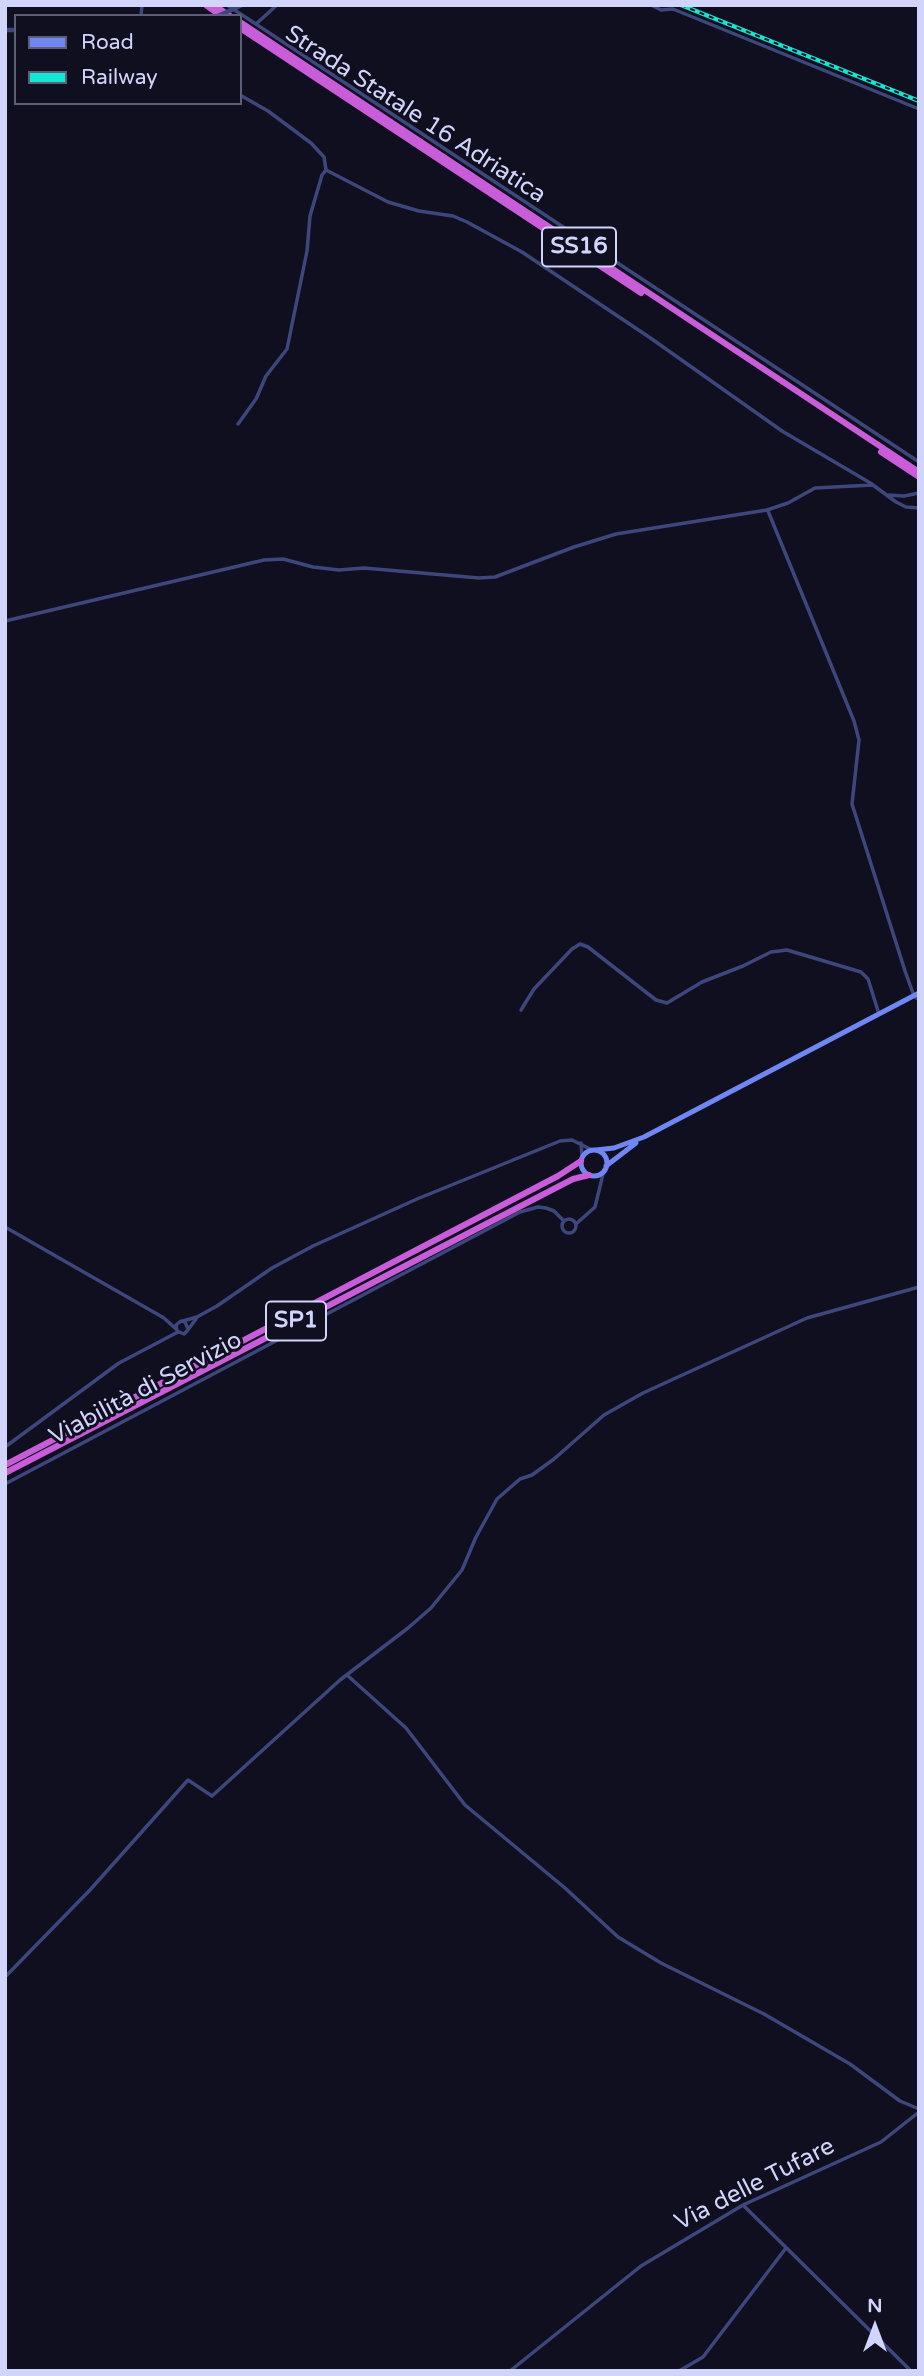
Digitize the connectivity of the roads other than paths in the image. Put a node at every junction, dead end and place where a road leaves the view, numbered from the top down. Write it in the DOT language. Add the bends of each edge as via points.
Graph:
graph roads {
  1 [pos="242,5"];
  2 [pos="277,5"];
  3 [pos="651,5"];
  4 [pos="224,14"];
  5 [pos="242,15"];
  6 [pos="242,23"];
  7 [pos="256,24"];
  8 [pos="242,29"];
  9 [pos="242,96"];
  10 [pos="919,109"];
  11 [pos="326,170"];
  12 [pos="239,424"];
  13 [pos="919,462"];
  14 [pos="919,472"];
  15 [pos="919,477"];
  16 [pos="873,485"];
  17 [pos="919,494"];
  18 [pos="886,495"];
  19 [pos="919,508"];
  20 [pos="767,510"];
  21 [pos="5,621"];
  22 [pos="917,996"];
  23 [pos="521,1010"];
  24 [pos="879,1014"];
  25 [pos="644,1137"];
  26 [pos="581,1143"];
  27 [pos="594,1150"];
  28 [pos="581,1159"];
  29 [pos="605,1168"];
  30 [pos="589,1175"];
  31 [pos="564,1221"];
  32 [pos="576,1224"];
  33 [pos="5,1227"];
  34 [pos="919,1287"];
  35 [pos="197,1317"];
  36 [pos="164,1318"];
  37 [pos="181,1322"];
  38 [pos="188,1329"];
  39 [pos="177,1330"];
  40 [pos="5,1447"];
  41 [pos="5,1465"];
  42 [pos="5,1473"];
  43 [pos="5,1483"];
  44 [pos="347,1675"];
  45 [pos="5,1977"];
  46 [pos="919,2110"];
  47 [pos="743,2205"];
  48 [pos="786,2248"];
  49 [pos="510,2371"];
  50 [pos="678,2371"];
  51 [pos="911,2371"];
  1 -- 4 [label="street, bridge"];
  2 -- 7 [label="street"];
  3 -- 10 [label="street" via="673,9"];
  5 -- 7 [label="street"];
  6 -- 14 [label="highway, Strada Statale 16 Adriatica / SS16"];
  7 -- 13 [label="street"];
  8 -- 15 [label="highway, Strada Statale 16 Adriatica / SS16"];
  9 -- 11 [label="street" via="311,143 324,157"];
  11 -- 12 [label="street" via="310,216 287,349"];
  11 -- 16 [label="street" via="388,202 453,216 522,252 782,431"];
  16 -- 18 [label="street"];
  16 -- 20 [label="street" via="815,488"];
  17 -- 18 [label="street"];
  18 -- 19 [label="street" via="906,507"];
  20 -- 21 [label="street" via="616,534 495,578 339,570 283,559 264,560"];
  20 -- 22 [label="street" via="854,721 859,740 852,804"];
  22 -- 24 [label="main road, SP1"];
  23 -- 24 [label="street" via="534,989 580,944 656,1000 667,1003 702,982 771,952 787,950 861,972 868,979"];
  24 -- 25 [label="main road, SP1"];
  25 -- 27 [label="main road, SP1"];
  25 -- 29 [label="main road, SP1"];
  26 -- 27 [label="street"];
  26 -- 28 [label="street"];
  26 -- 35 [label="street" via="548,1144 417,1199 272,1268"];
  27 -- 28 [label="main road, SP1"];
  27 -- 29 [label="main road" via="606,1158"];
  28 -- 30 [label="main road" via="582,1169"];
  28 -- 41 [label="highway, SP1" via="558,1176"];
  29 -- 30 [label="main road, SP1"];
  29 -- 32 [label="street" via="595,1207"];
  30 -- 42 [label="highway, SP1" via="563,1184"];
  31 -- 32 [label="street" via="572,1219"];
  31 -- 32 [label="street" via="568,1232 574,1231"];
  31 -- 43 [label="street, Viabilità di Servizio" via="546,1208 520,1212"];
  33 -- 36 [label="street"];
  34 -- 44 [label="street" via="807,1318 604,1415 554,1459 497,1499 451,1586 408,1628"];
  35 -- 37 [label="street"];
  35 -- 38 [label="street"];
  36 -- 37 [label="street"];
  36 -- 39 [label="street"];
  37 -- 38 [label="street"];
  37 -- 39 [label="street"];
  38 -- 39 [label="street" via="184,1334"];
  39 -- 40 [label="street" via="119,1363"];
  44 -- 45 [label="street" via="212,1796 188,1780"];
  44 -- 46 [label="street" via="406,1728 466,1805 618,1937 764,2014"];
  46 -- 47 [label="street, Via delle Tufare" via="881,2142"];
  47 -- 48 [label="street"];
  47 -- 49 [label="street, Via delle Tufare" via="641,2266"];
  48 -- 50 [label="street" via="702,2357"];
  48 -- 51 [label="street"];
}
